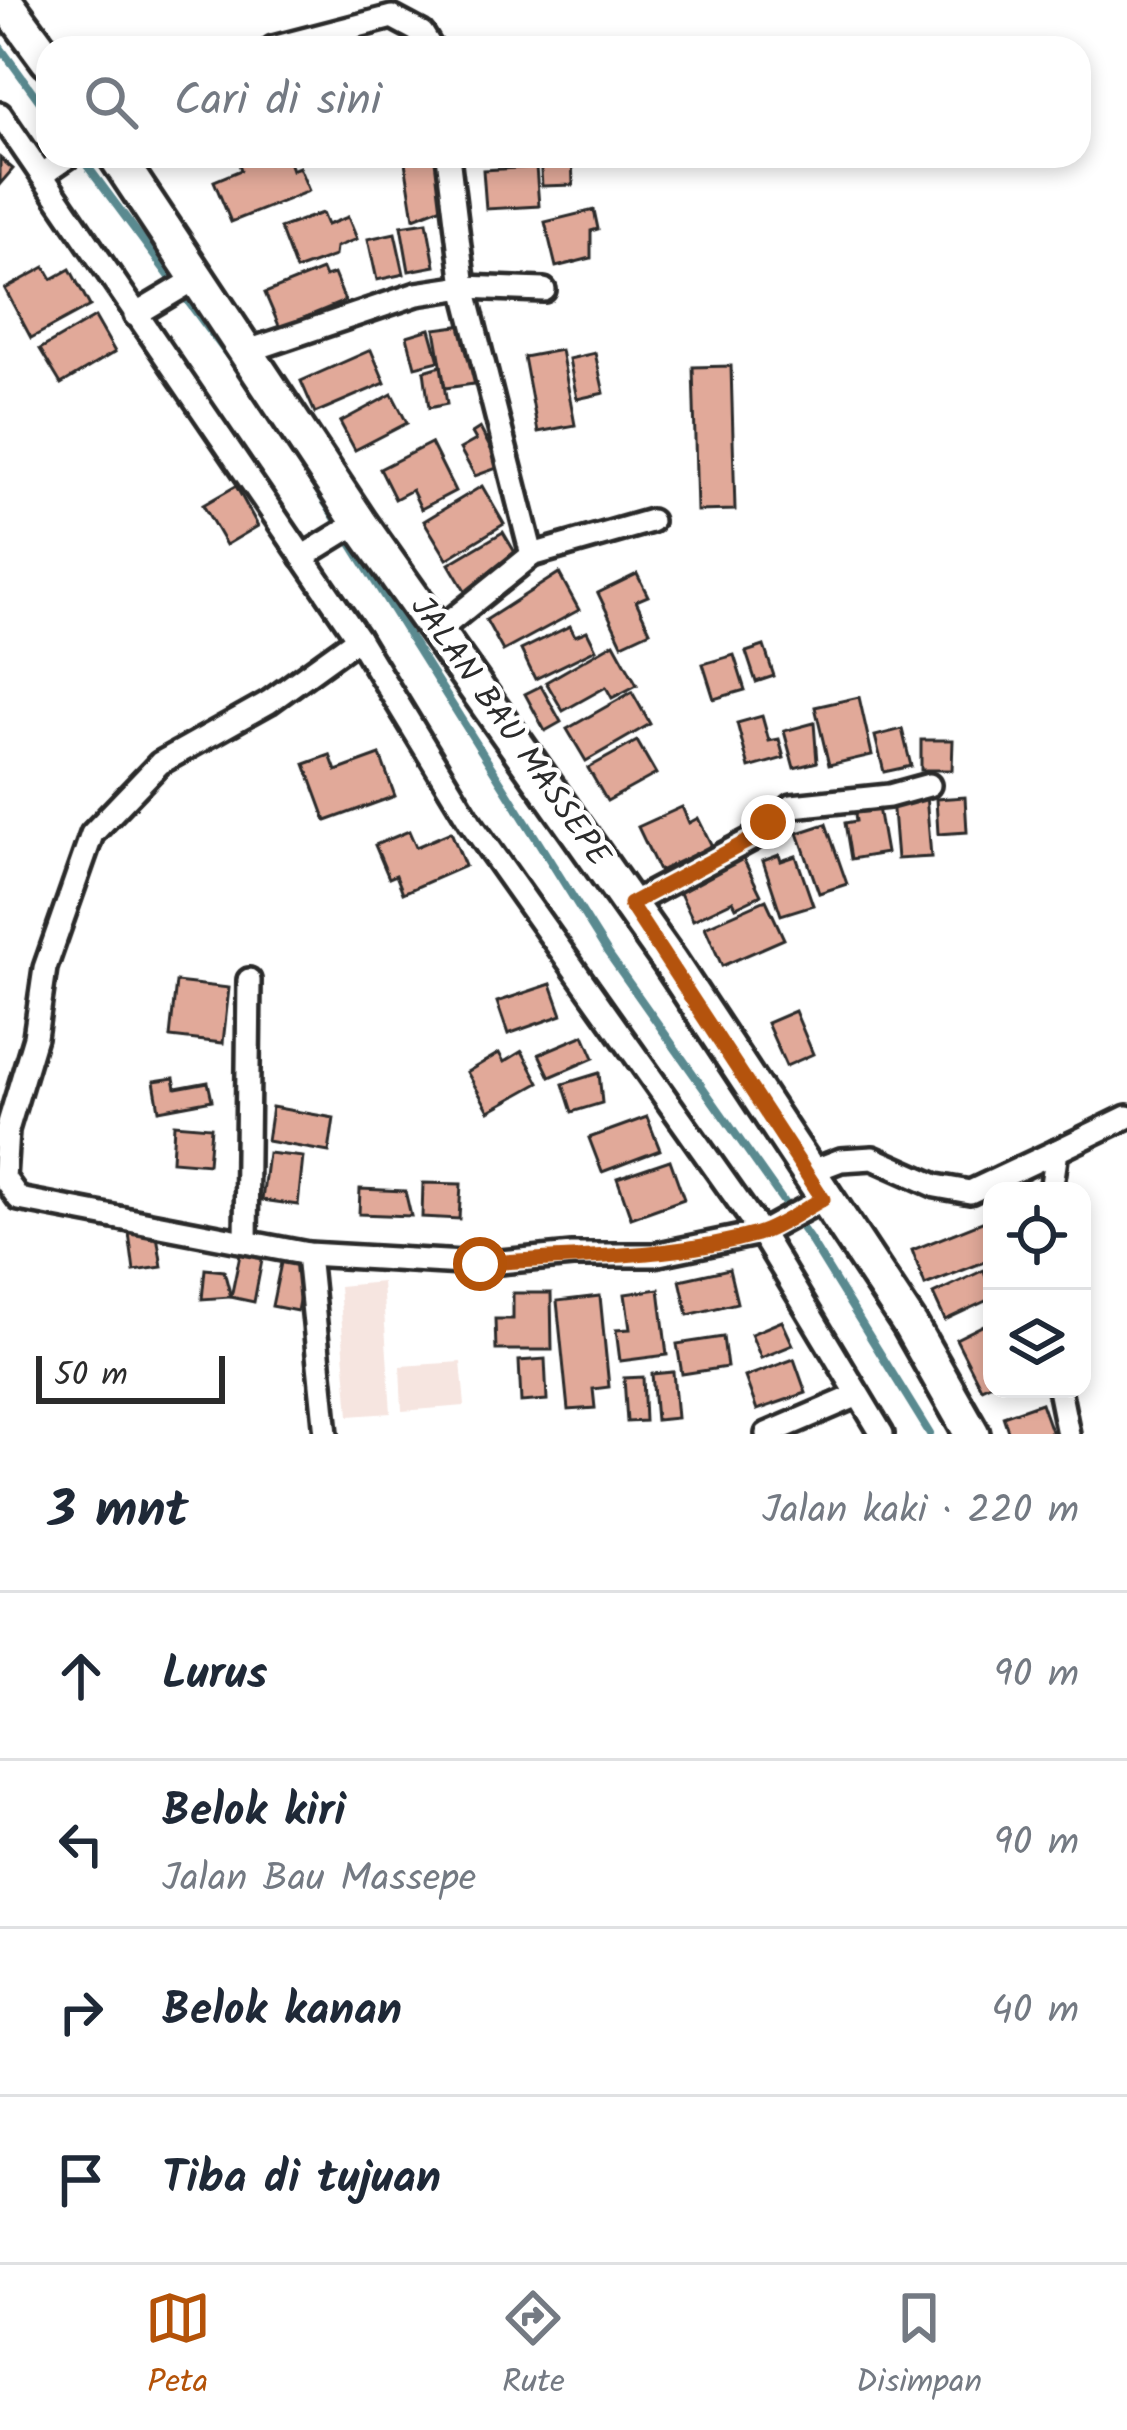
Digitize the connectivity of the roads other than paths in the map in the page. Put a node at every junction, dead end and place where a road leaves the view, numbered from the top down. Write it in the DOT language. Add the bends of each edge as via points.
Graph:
graph roads {
  1 [pos="4,0"];
  2 [pos="319,36"];
  3 [pos="424,36"];
  4 [pos="36,44"];
  5 [pos="0,113"];
  6 [pos="36,148"];
  7 [pos="55,168"];
  8 [pos="124,168"];
  9 [pos="449,168"];
  10 [pos="197,278"];
  11 [pos="464,287"];
  12 [pos="544,290"];
  13 [pos="140,312"];
  14 [pos="245,352"];
  15 [pos="651,521"];
  16 [pos="348,528"];
  17 [pos="307,553"];
  18 [pos="532,555"];
  19 [pos="438,631"];
  20 [pos="358,638"];
  21 [pos="929,784"];
  22 [pos="630,904"];
  23 [pos="249,980"];
  24 [pos="1125,1118"];
  25 [pos="1057,1151"];
  26 [pos="1052,1182"];
  27 [pos="815,1186"];
  28 [pos="761,1233"];
  29 [pos="246,1241"];
  30 [pos="308,1254"];
  31 [pos="858,1395"];
  32 [pos="1061,1398"];
  33 [pos="326,1434"];
  34 [pos="766,1434"];
  35 [pos="882,1434"];
  36 [pos="972,1434"];
  37 [pos="1068,1434"];
  1 -- 4 [label="main road"];
  2 -- 3 [label="street" via="392,17"];
  5 -- 6 [label="street"];
  7 -- 13 [label="street"];
  8 -- 10 [label="main road, JALAN BAU MASSEPE"];
  9 -- 11 [label="street"];
  10 -- 13 [label="street"];
  10 -- 14 [label="main road, JALAN BAU MASSEPE"];
  11 -- 12 [label="street"];
  11 -- 14 [label="street" via="418,294"];
  11 -- 18 [label="street"];
  13 -- 17 [label="street"];
  14 -- 16 [label="main road, JALAN BAU MASSEPE"];
  15 -- 18 [label="street"];
  16 -- 17 [label="street"];
  16 -- 19 [label="main road, JALAN BAU MASSEPE"];
  17 -- 20 [label="street"];
  18 -- 19 [label="street"];
  19 -- 22 [label="main road, JALAN BAU MASSEPE"];
  20 -- 28 [label="street" via="470,822"];
  20 -- 29 [label="street" via="269,702 160,763 92,834 45,968 7,1130 4,1178 19,1199"];
  21 -- 22 [label="street" via="792,806 752,839"];
  22 -- 27 [label="main road, JALAN BAU MASSEPE"];
  23 -- 29 [label="street"];
  24 -- 25 [label="street"];
  25 -- 26 [label="street"];
  25 -- 27 [label="street" via="970,1192 873,1158 842,1160"];
  27 -- 28 [label="street"];
  27 -- 36 [label="main road, JALAN BAU MASSEPE" via="910,1324"];
  28 -- 30 [label="street" via="654,1255 480,1264"];
  28 -- 31 [label="street"];
  29 -- 30 [label="street"];
  30 -- 33 [label="street"];
  31 -- 34 [label="street"];
  31 -- 35 [label="street"];
  32 -- 37 [label="street"];
}
